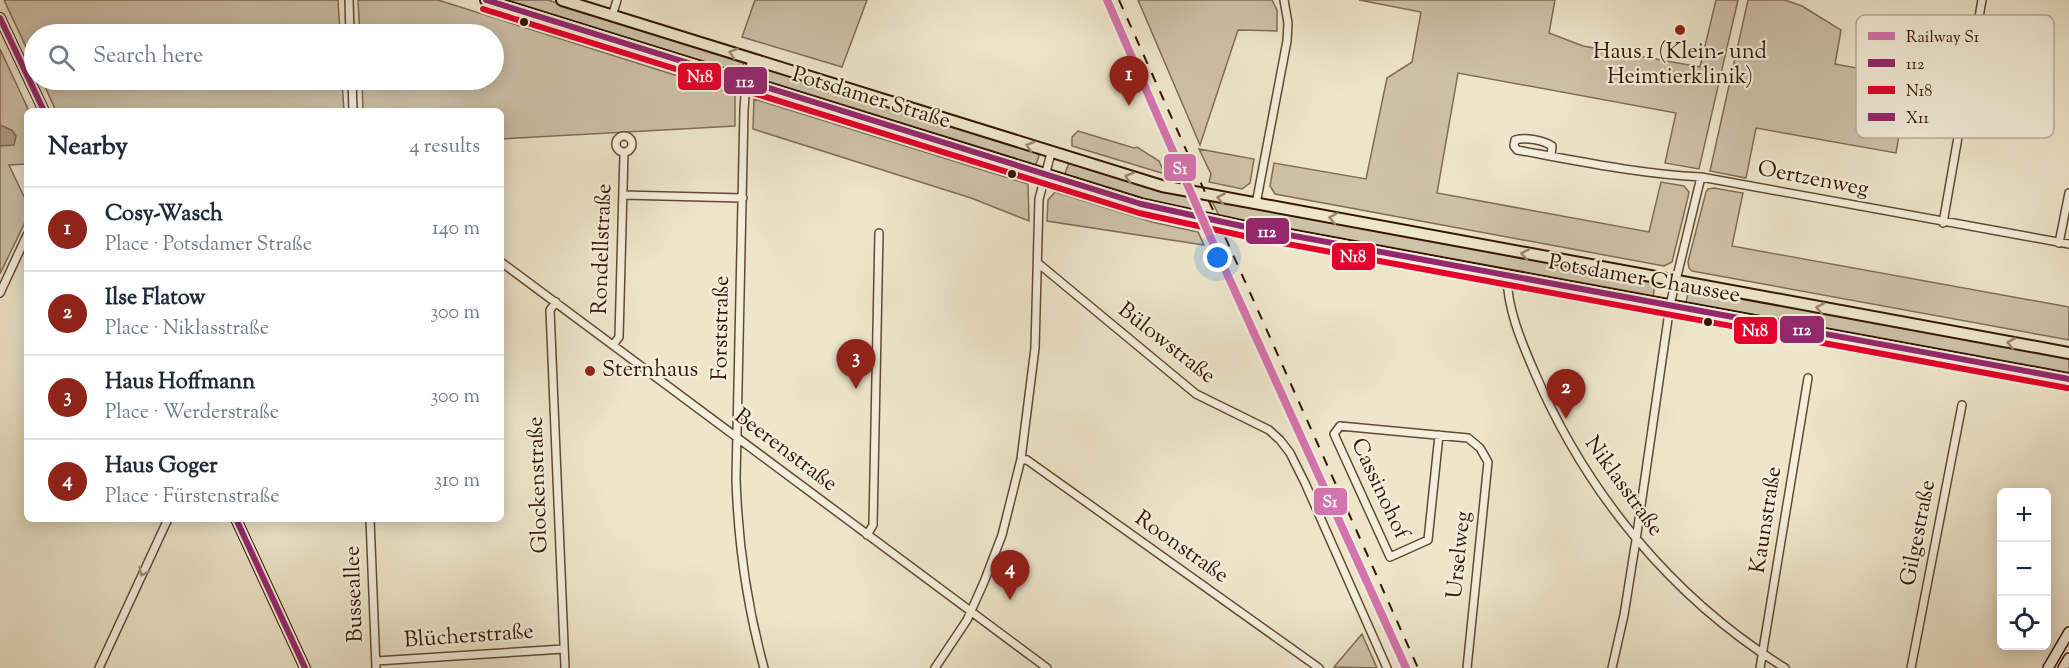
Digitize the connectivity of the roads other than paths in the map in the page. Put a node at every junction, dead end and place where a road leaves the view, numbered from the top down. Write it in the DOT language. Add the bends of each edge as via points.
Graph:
graph roads {
  1 [pos="349,0"];
  2 [pos="486,0"];
  3 [pos="562,0"];
  4 [pos="617,0"];
  5 [pos="1284,0"];
  6 [pos="1982,0"];
  7 [pos="1979,15"];
  8 [pos="612,16"];
  9 [pos="0,18"];
  10 [pos="350,24"];
  11 [pos="752,60"];
  12 [pos="24,69"];
  13 [pos="746,81"];
  14 [pos="34,90"];
  15 [pos="352,90"];
  16 [pos="43,108"];
  17 [pos="353,108"];
  18 [pos="1958,138"];
  19 [pos="624,152"];
  20 [pos="1051,153"];
  21 [pos="1551,156"];
  22 [pos="1044,174"];
  23 [pos="1701,177"];
  24 [pos="2069,193"];
  25 [pos="623,195"];
  26 [pos="743,198"];
  27 [pos="1256,204"];
  28 [pos="1943,223"];
  29 [pos="1246,227"];
  30 [pos="879,233"];
  31 [pos="24,241"];
  32 [pos="2059,243"];
  33 [pos="2069,244"];
  34 [pos="504,264"];
  35 [pos="1038,264"];
  36 [pos="1507,275"];
  37 [pos="1676,281"];
  38 [pos="0,293"];
  39 [pos="555,302"];
  40 [pos="1670,305"];
  41 [pos="613,345"];
  42 [pos="2069,353"];
  43 [pos="1808,378"];
  44 [pos="2069,379"];
  45 [pos="1962,405"];
  46 [pos="1439,435"];
  47 [pos="738,438"];
  48 [pos="1480,448"];
  49 [pos="1021,459"];
  50 [pos="167,522"];
  51 [pos="237,522"];
  52 [pos="370,522"];
  53 [pos="867,535"];
  54 [pos="1636,540"];
  55 [pos="970,612"];
  56 [pos="2069,632"];
  57 [pos="564,649"];
  58 [pos="1764,654"];
  59 [pos="2069,658"];
  60 [pos="376,664"];
  61 [pos="99,668"];
  62 [pos="305,668"];
  63 [pos="565,668"];
  64 [pos="765,668"];
  65 [pos="935,668"];
  66 [pos="1047,668"];
  67 [pos="1319,668"];
  68 [pos="1387,668"];
  69 [pos="1467,668"];
  70 [pos="1612,668"];
  71 [pos="1760,668"];
  72 [pos="1785,668"];
  73 [pos="1911,668"];
  74 [pos="2048,668"];
  75 [pos="2063,668"];
  1 -- 10 [label="street"];
  2 -- 13 [label="main road, Potsdamer Straße"];
  3 -- 8 [label="main road, Potsdamer Straße"];
  4 -- 8 [label="street"];
  5 -- 27 [label="street" via="1287,41"];
  6 -- 7 [label="street"];
  11 -- 8 [label="main road, Potsdamer Straße, one-way"];
  9 -- 12 [label="street"];
  11 -- 13 [label="street, Forststraße"];
  20 -- 11 [label="main road, Potsdamer Straße, one-way"];
  13 -- 22 [label="main road, Potsdamer Straße"];
  13 -- 26 [label="street, Forststraße"];
  14 -- 16 [label="street"];
  15 -- 17 [label="street"];
  18 -- 28 [label="street"];
  19 -- 25 [label="street, Rondellstraße"];
  20 -- 22 [label="street"];
  27 -- 20 [label="main road, Potsdamer Straße, one-way" via="1162,186"];
  21 -- 21 [label="street, Oertzenweg" via="1517,150 1515,140 1546,143 1552,146"];
  21 -- 23 [label="street, Oertzenweg" via="1662,175"];
  22 -- 29 [label="main road, Potsdamer Straße" via="1141,204"];
  22 -- 35 [label="street" via="1039,199"];
  23 -- 28 [label="street, Oertzenweg"];
  23 -- 37 [label="street"];
  24 -- 32 [label="street"];
  25 -- 26 [label="street"];
  25 -- 41 [label="street, Rondellstraße" via="619,337"];
  26 -- 47 [label="street, Forststraße"];
  37 -- 27 [label="main road, Potsdamer Chaussee, one-way"];
  28 -- 32 [label="street, Oertzenweg"];
  29 -- 36 [label="main road, Potsdamer Chaussee"];
  30 -- 53 [label="street" via="873,525"];
  31 -- 38 [label="street"];
  32 -- 33 [label="street, Oertzenweg"];
  34 -- 39 [label="street, Beerenstraße"];
  35 -- 49 [label="street" via="1035,348"];
  35 -- 68 [label="street, Bülowstraße" via="1196,394 1269,430 1280,440 1305,483"];
  36 -- 40 [label="main road, Potsdamer Chaussee"];
  36 -- 54 [label="street, Niklasstraße" via="1516,326 1547,401 1576,456"];
  37 -- 40 [label="street"];
  42 -- 37 [label="main road, Potsdamer Chaussee, one-way"];
  39 -- 41 [label="street, Beerenstraße"];
  39 -- 57 [label="street, Glockenstraße" via="550,310"];
  40 -- 44 [label="main road, Potsdamer Chaussee"];
  40 -- 54 [label="street"];
  41 -- 47 [label="street, Beerenstraße"];
  43 -- 58 [label="street, Kaunstraße"];
  45 -- 73 [label="street, Gilgestraße"];
  46 -- 46 [label="street, Cassinohof" via="1340,426 1334,434 1390,557 1428,540"];
  46 -- 48 [label="street, Cassinohof" via="1468,438"];
  47 -- 53 [label="street, Beerenstraße"];
  47 -- 64 [label="street, Forststraße" via="737,519 753,623"];
  48 -- 69 [label="street, Urselweg" via="1488,462"];
  49 -- 55 [label="street" via="1002,535"];
  49 -- 67 [label="street, Roonstraße"];
  50 -- 61 [label="street, one-way"];
  51 -- 62 [label="street"];
  52 -- 60 [label="street, Busseallee"];
  53 -- 55 [label="street, Beerenstraße"];
  54 -- 58 [label="street, Niklasstraße" via="1674,580"];
  54 -- 70 [label="street"];
  55 -- 65 [label="street"];
  55 -- 66 [label="street, Beerenstraße"];
  56 -- 74 [label="street"];
  57 -- 60 [label="street, Blücherstraße"];
  57 -- 63 [label="street, Glockenstraße"];
  58 -- 71 [label="street, Kaunstraße"];
  58 -- 72 [label="street, Niklasstraße"];
  59 -- 75 [label="street"];
}
